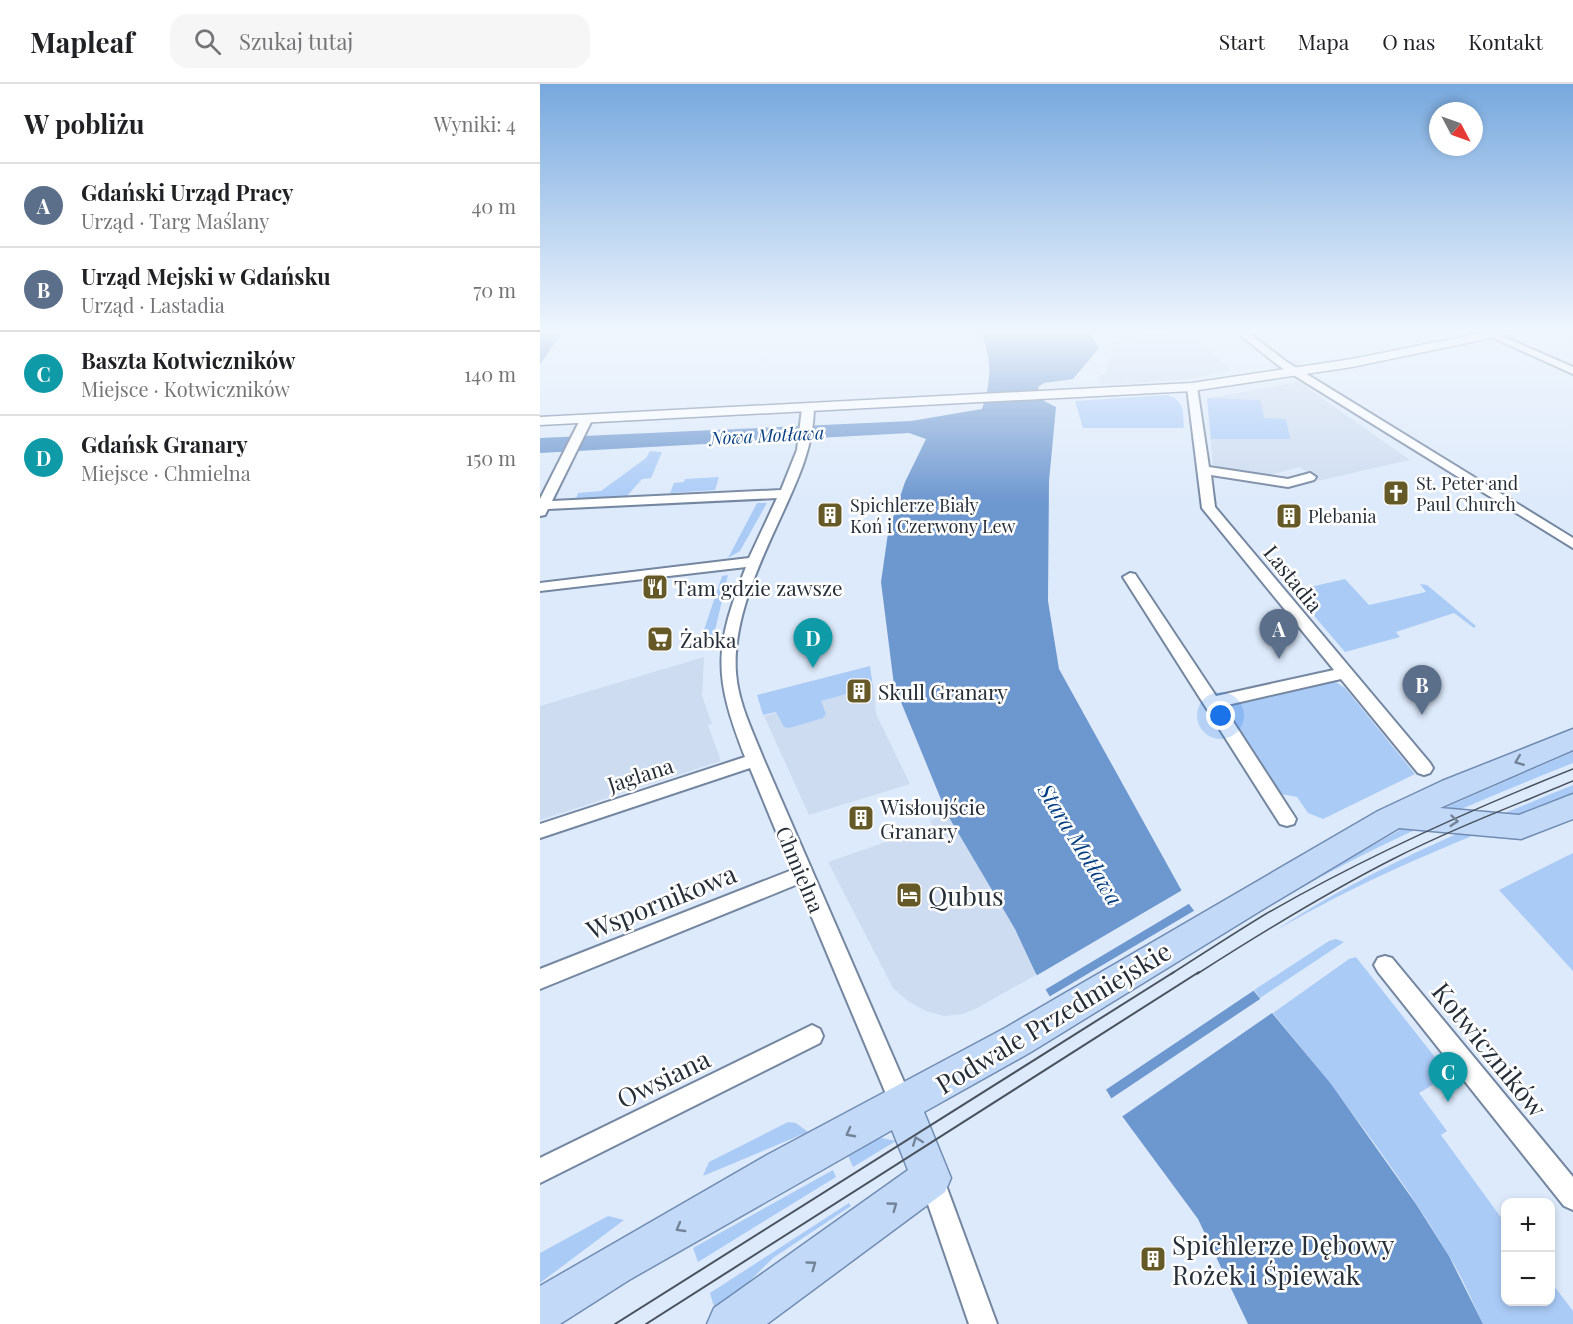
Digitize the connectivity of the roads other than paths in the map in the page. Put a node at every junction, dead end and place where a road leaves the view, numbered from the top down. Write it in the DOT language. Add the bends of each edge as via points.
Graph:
graph roads {
  1 [pos="1192,387"];
  2 [pos="1175,388"];
  3 [pos="1322,388"];
  4 [pos="808,408"];
  5 [pos="540,421"];
  6 [pos="584,425"];
  7 [pos="1204,470"];
  8 [pos="1310,477"];
  9 [pos="785,494"];
  10 [pos="542,509"];
  11 [pos="1573,544"];
  12 [pos="753,562"];
  13 [pos="1130,577"];
  14 [pos="540,587"];
  15 [pos="1344,672"];
  16 [pos="1212,703"];
  17 [pos="1573,739"];
  18 [pos="754,760"];
  19 [pos="1424,768"];
  20 [pos="1573,806"];
  21 [pos="1396,816"];
  22 [pos="1287,819"];
  23 [pos="540,831"];
  24 [pos="802,874"];
  25 [pos="1385,965"];
  26 [pos="540,979"];
  27 [pos="812,1036"];
  28 [pos="902,1106"];
  29 [pos="540,1171"];
  30 [pos="931,1178"];
  31 [pos="1573,1197"];
  32 [pos="540,1311"];
  33 [pos="730,1324"];
  34 [pos="984,1324"];
  1 -- 7 [label="street, Lastadia"];
  2 -- 4 [label="street"];
  3 -- 11 [label="street"];
  4 -- 6 [label="street"];
  4 -- 9 [label="street, Chmielna" via="809,423 799,467"];
  5 -- 6 [label="street"];
  6 -- 10 [label="street"];
  7 -- 8 [label="street" via="1288,483"];
  7 -- 15 [label="street, Lastadia" via="1209,508"];
  9 -- 10 [label="street"];
  9 -- 12 [label="street, Chmielna"];
  12 -- 14 [label="street"];
  12 -- 18 [label="street, Chmielna" via="730,642 728,671 738,717"];
  13 -- 16 [label="street"];
  15 -- 16 [label="street"];
  15 -- 19 [label="street, Lastadia"];
  16 -- 22 [label="street"];
  17 -- 21 [label="main road, Podwale Przedmiejskie, one-way"];
  18 -- 23 [label="street, Jaglana"];
  18 -- 24 [label="street, Chmielna"];
  21 -- 20 [label="main road, one-way" via="1521,827"];
  21 -- 28 [label="main road, Podwale Przedmiejskie"];
  24 -- 26 [label="street, Wspornikowa"];
  24 -- 28 [label="street, Chmielna"];
  25 -- 31 [label="street, Kotwiczników"];
  27 -- 29 [label="street, Owsiana"];
  30 -- 28 [label="main road, Chmielna, one-way"];
  28 -- 32 [label="main road, Podwale Przedmiejskie, one-way" via="771,1175"];
  33 -- 30 [label="main road, one-way"];
  30 -- 34 [label="street, Chmielna"];
}
